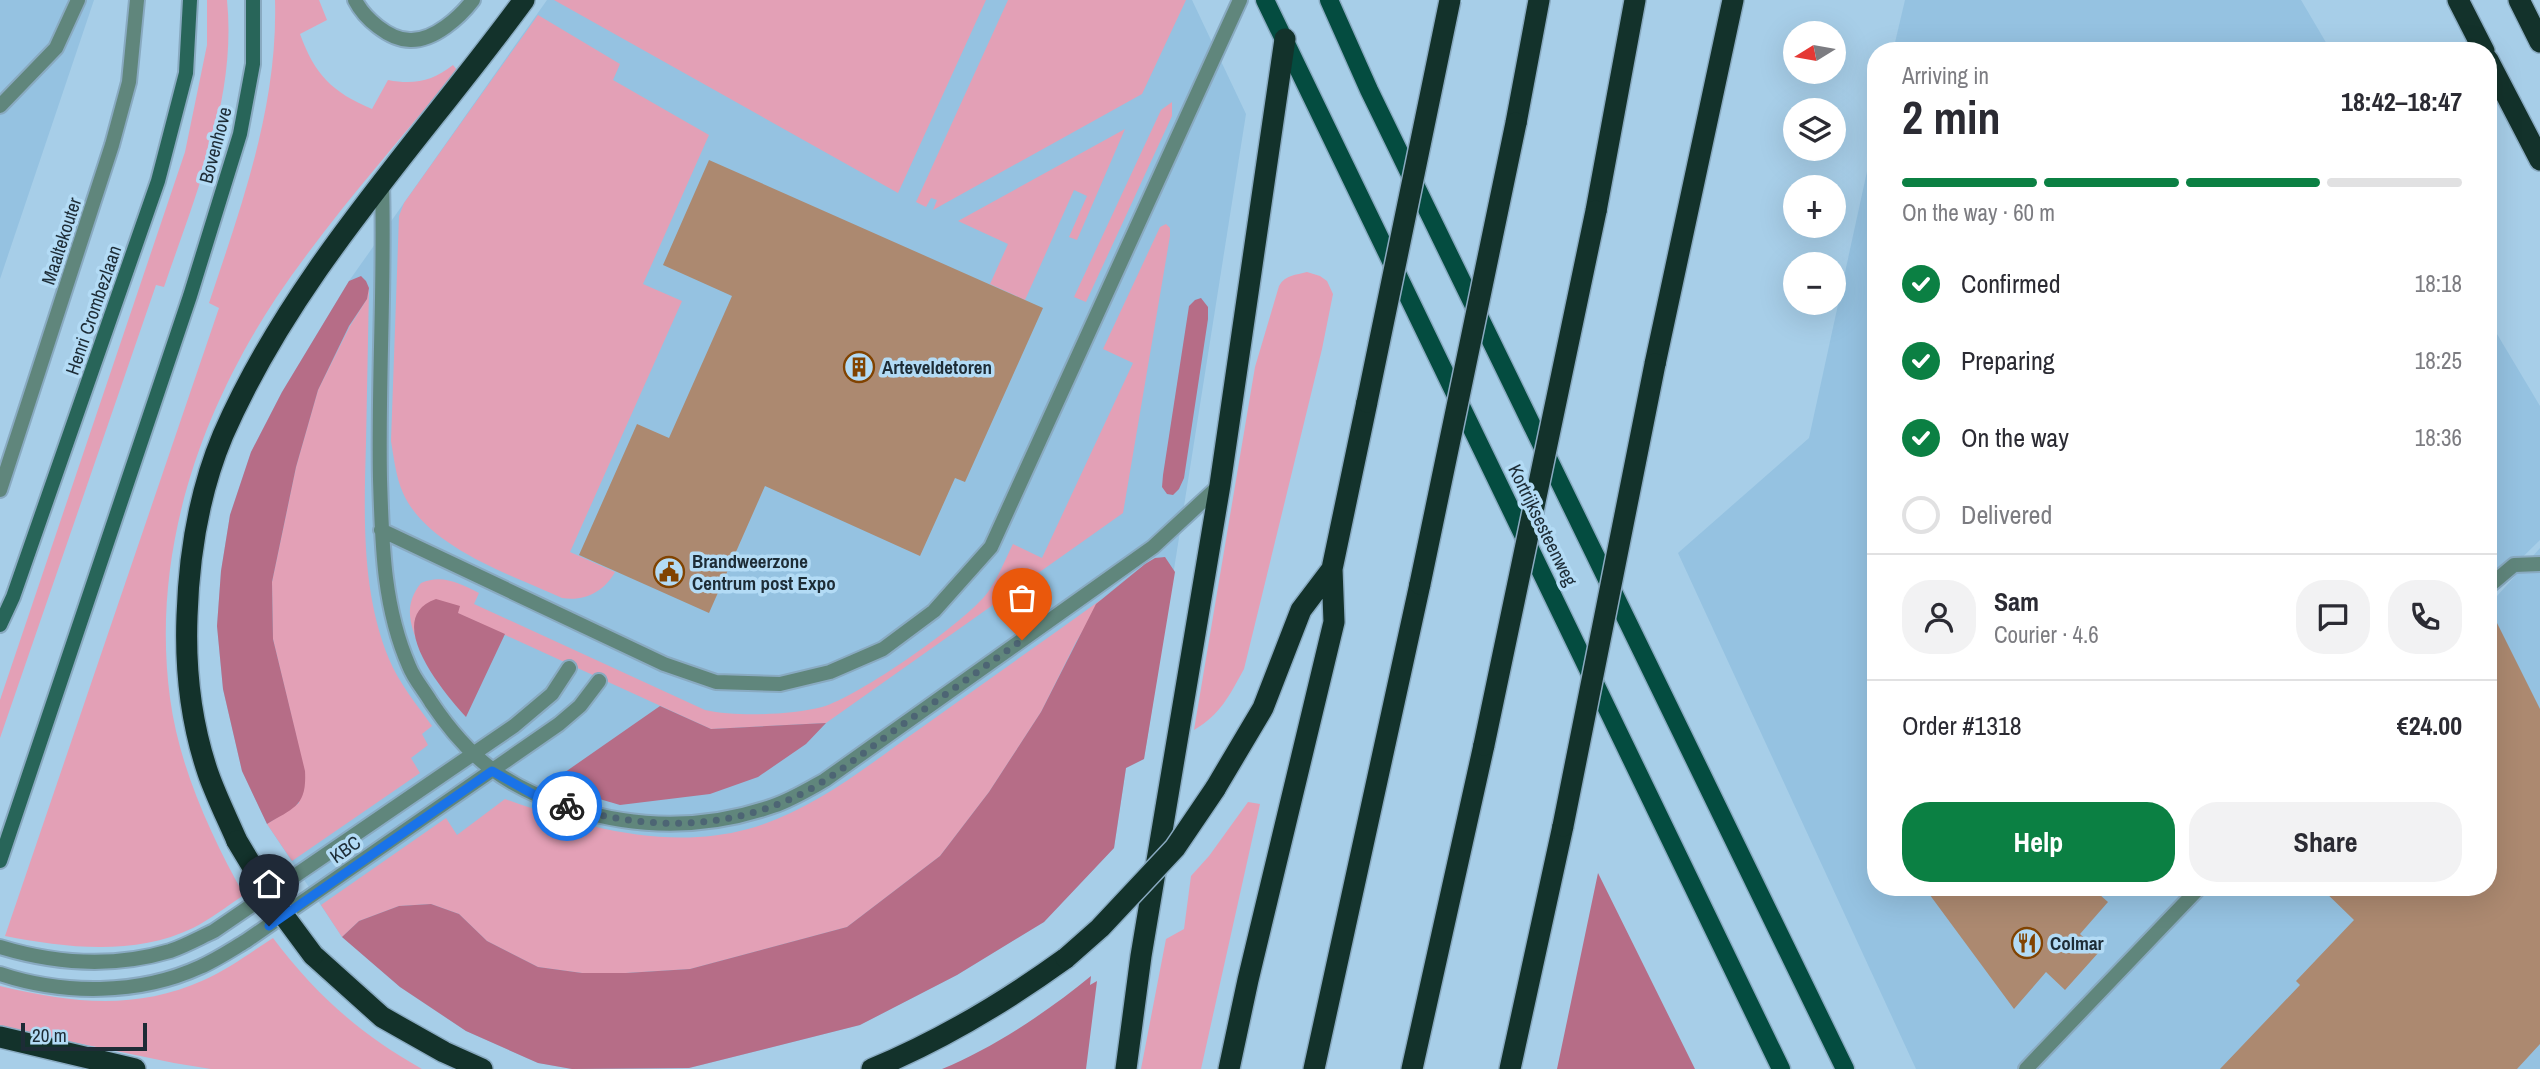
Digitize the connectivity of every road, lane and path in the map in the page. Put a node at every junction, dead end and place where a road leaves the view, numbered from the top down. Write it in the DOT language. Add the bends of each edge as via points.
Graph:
graph roads {
  1 [pos="78,0"];
  2 [pos="137,0"];
  3 [pos="190,0"];
  4 [pos="253,0"];
  5 [pos="355,0"];
  6 [pos="473,0"];
  7 [pos="524,0"];
  8 [pos="1240,0"];
  9 [pos="1265,0"];
  10 [pos="1329,0"];
  11 [pos="1450,0"];
  12 [pos="1539,0"];
  13 [pos="1635,0"];
  14 [pos="1733,0"];
  15 [pos="2458,0"];
  16 [pos="2519,0"];
  17 [pos="1284,39"];
  18 [pos="2479,42"];
  19 [pos="2540,42"];
  20 [pos="2497,77"];
  21 [pos="0,106"];
  22 [pos="2540,160"];
  23 [pos="382,183"];
  24 [pos="1220,485"];
  25 [pos="0,489"];
  26 [pos="381,530"];
  27 [pos="2540,564"];
  28 [pos="1332,569"];
  29 [pos="2497,579"];
  30 [pos="0,625"];
  31 [pos="569,668"];
  32 [pos="599,681"];
  33 [pos="472,754"];
  34 [pos="492,771"];
  35 [pos="0,861"];
  36 [pos="2191,896"];
  37 [pos="0,947"];
  38 [pos="0,974"];
  39 [pos="0,1037"];
  40 [pos="135,1069"];
  41 [pos="482,1069"];
  42 [pos="872,1069"];
  43 [pos="1126,1069"];
  44 [pos="1229,1069"];
  45 [pos="1314,1069"];
  46 [pos="1412,1069"];
  47 [pos="1510,1069"];
  48 [pos="1782,1069"];
  49 [pos="1845,1069"];
  50 [pos="2026,1069"];
  1 -- 21 [label="street" via="56,48"];
  2 -- 25 [label="street, Maaltekouter" via="129,82 112,145"];
  3 -- 30 [label="street, Henri Crombezlaan" via="186,74 158,181"];
  4 -- 35 [label="street, Bovenhove" via="253,64 240,134"];
  5 -- 6 [label="street" via="380,29 410,40 440,32"];
  7 -- 23 [label="highway"];
  8 -- 26 [label="street" via="991,547 934,611 883,649 830,672 780,684 716,682 664,664"];
  9 -- 17 [label="main road, Kortrijksesteenweg"];
  10 -- 49 [label="main road, Kortrijksesteenweg"];
  11 -- 28 [label="highway, bridge"];
  12 -- 45 [label="highway, bridge" via="1420,584"];
  13 -- 46 [label="highway, bridge" via="1484,745"];
  14 -- 47 [label="highway, bridge"];
  15 -- 18 [label="highway"];
  16 -- 19 [label="highway"];
  17 -- 24 [label="highway"];
  17 -- 48 [label="main road, Kortrijksesteenweg"];
  20 -- 22 [label="highway"];
  23 -- 26 [label="street"];
  23 -- 41 [label="highway, bridge" via="331,248 257,367 223,436 201,503 188,569 186,645 192,707 208,772 237,841 313,955 382,1017"];
  24 -- 34 [label="street" via="1153,547 825,780 776,806 722,821 666,825 601,817 540,798"];
  24 -- 43 [label="highway"];
  26 -- 33 [label="street" via="387,590 410,669"];
  27 -- 29 [label="street" via="2514,565"];
  28 -- 42 [label="highway, bridge" via="1301,610 1263,708 1175,848 1100,929 1066,958 986,1012"];
  28 -- 44 [label="highway" via="1334,622"];
  31 -- 33 [label="street, KBC" via="552,694"];
  32 -- 34 [label="street, KBC" via="559,724"];
  33 -- 34 [label="street"];
  33 -- 37 [label="street, KBC" via="214,931 173,950 135,960 92,963"];
  34 -- 38 [label="street, KBC" via="200,968 158,982 107,989 59,988"];
  36 -- 50 [label="street"];
  39 -- 40 [label="highway"];
}
